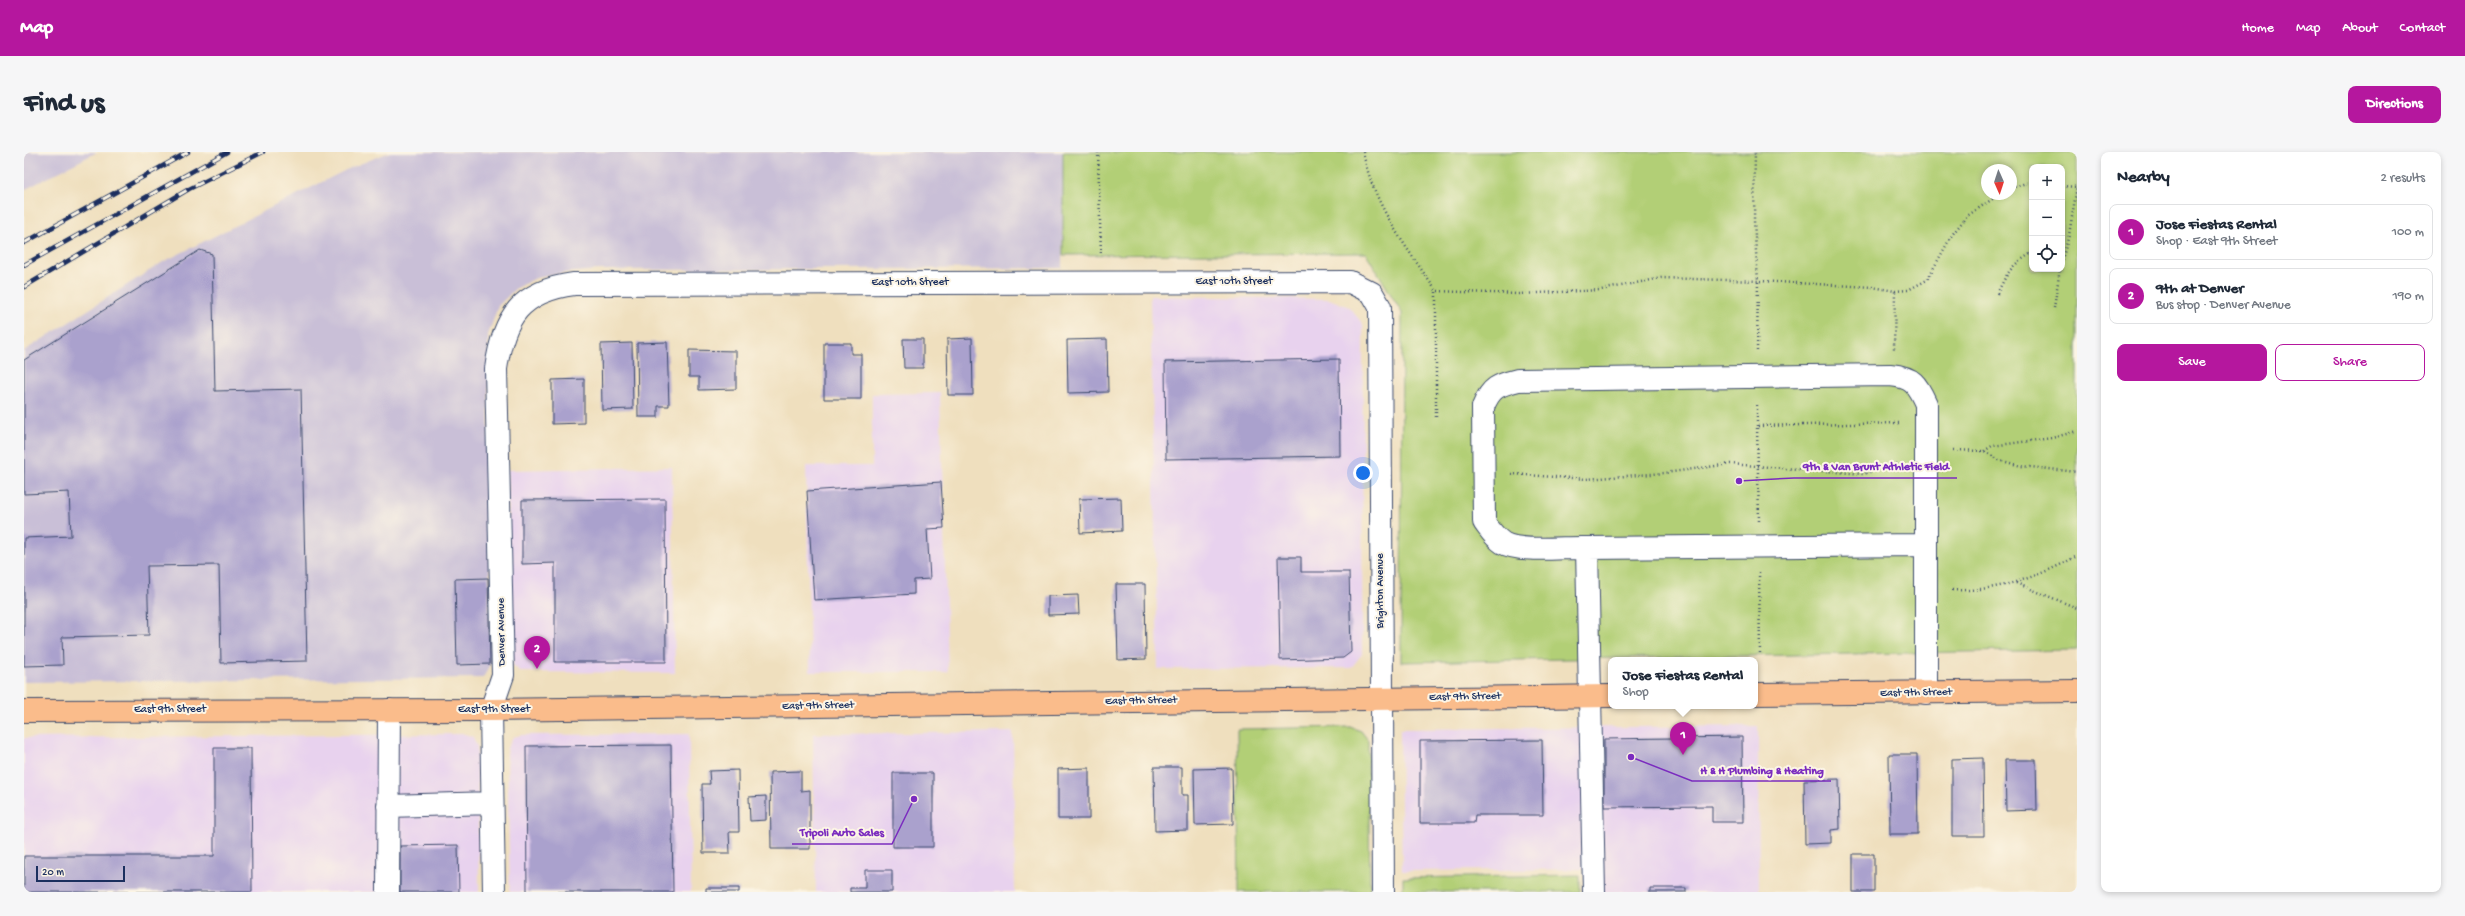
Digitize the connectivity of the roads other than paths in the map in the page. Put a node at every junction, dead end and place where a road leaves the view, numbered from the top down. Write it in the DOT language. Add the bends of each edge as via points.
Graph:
graph roads {
  1 [pos="1372,293"];
  2 [pos="496,369"];
  3 [pos="1926,545"];
  4 [pos="1587,548"];
  5 [pos="2077,691"];
  6 [pos="1926,693"];
  7 [pos="1758,694"];
  8 [pos="1589,696"];
  9 [pos="1608,696"];
  10 [pos="1382,698"];
  11 [pos="389,710"];
  12 [pos="491,710"];
  13 [pos="24,711"];
  14 [pos="492,803"];
  15 [pos="388,806"];
  16 [pos="388,892"];
  17 [pos="494,892"];
  18 [pos="1383,892"];
  19 [pos="1594,892"];
  1 -- 2 [label="street, East 10th Street" via="1350,282 574,284 541,291 517,310 499,347"];
  1 -- 10 [label="street, Brighton Avenue" via="1380,307"];
  2 -- 12 [label="street, Denver Avenue" via="503,675"];
  3 -- 4 [label="street"];
  3 -- 4 [label="street" via="1926,404 1918,386 1904,376 1518,380 1500,385 1488,394 1483,407 1484,522 1493,535 1504,544 1516,547"];
  3 -- 6 [label="street"];
  4 -- 8 [label="street"];
  5 -- 6 [label="main road, East 9th Street"];
  6 -- 7 [label="main road, East 9th Street"];
  8 -- 9 [label="main road, East 9th Street"];
  8 -- 10 [label="main road, East 9th Street"];
  8 -- 19 [label="street"];
  10 -- 12 [label="main road, East 9th Street"];
  10 -- 18 [label="street, Brighton Avenue"];
  11 -- 12 [label="main road, East 9th Street"];
  11 -- 13 [label="main road, East 9th Street"];
  11 -- 15 [label="street"];
  12 -- 14 [label="street, Denver Avenue"];
  14 -- 15 [label="street"];
  14 -- 17 [label="street, Denver Avenue"];
  15 -- 16 [label="street"];
}
